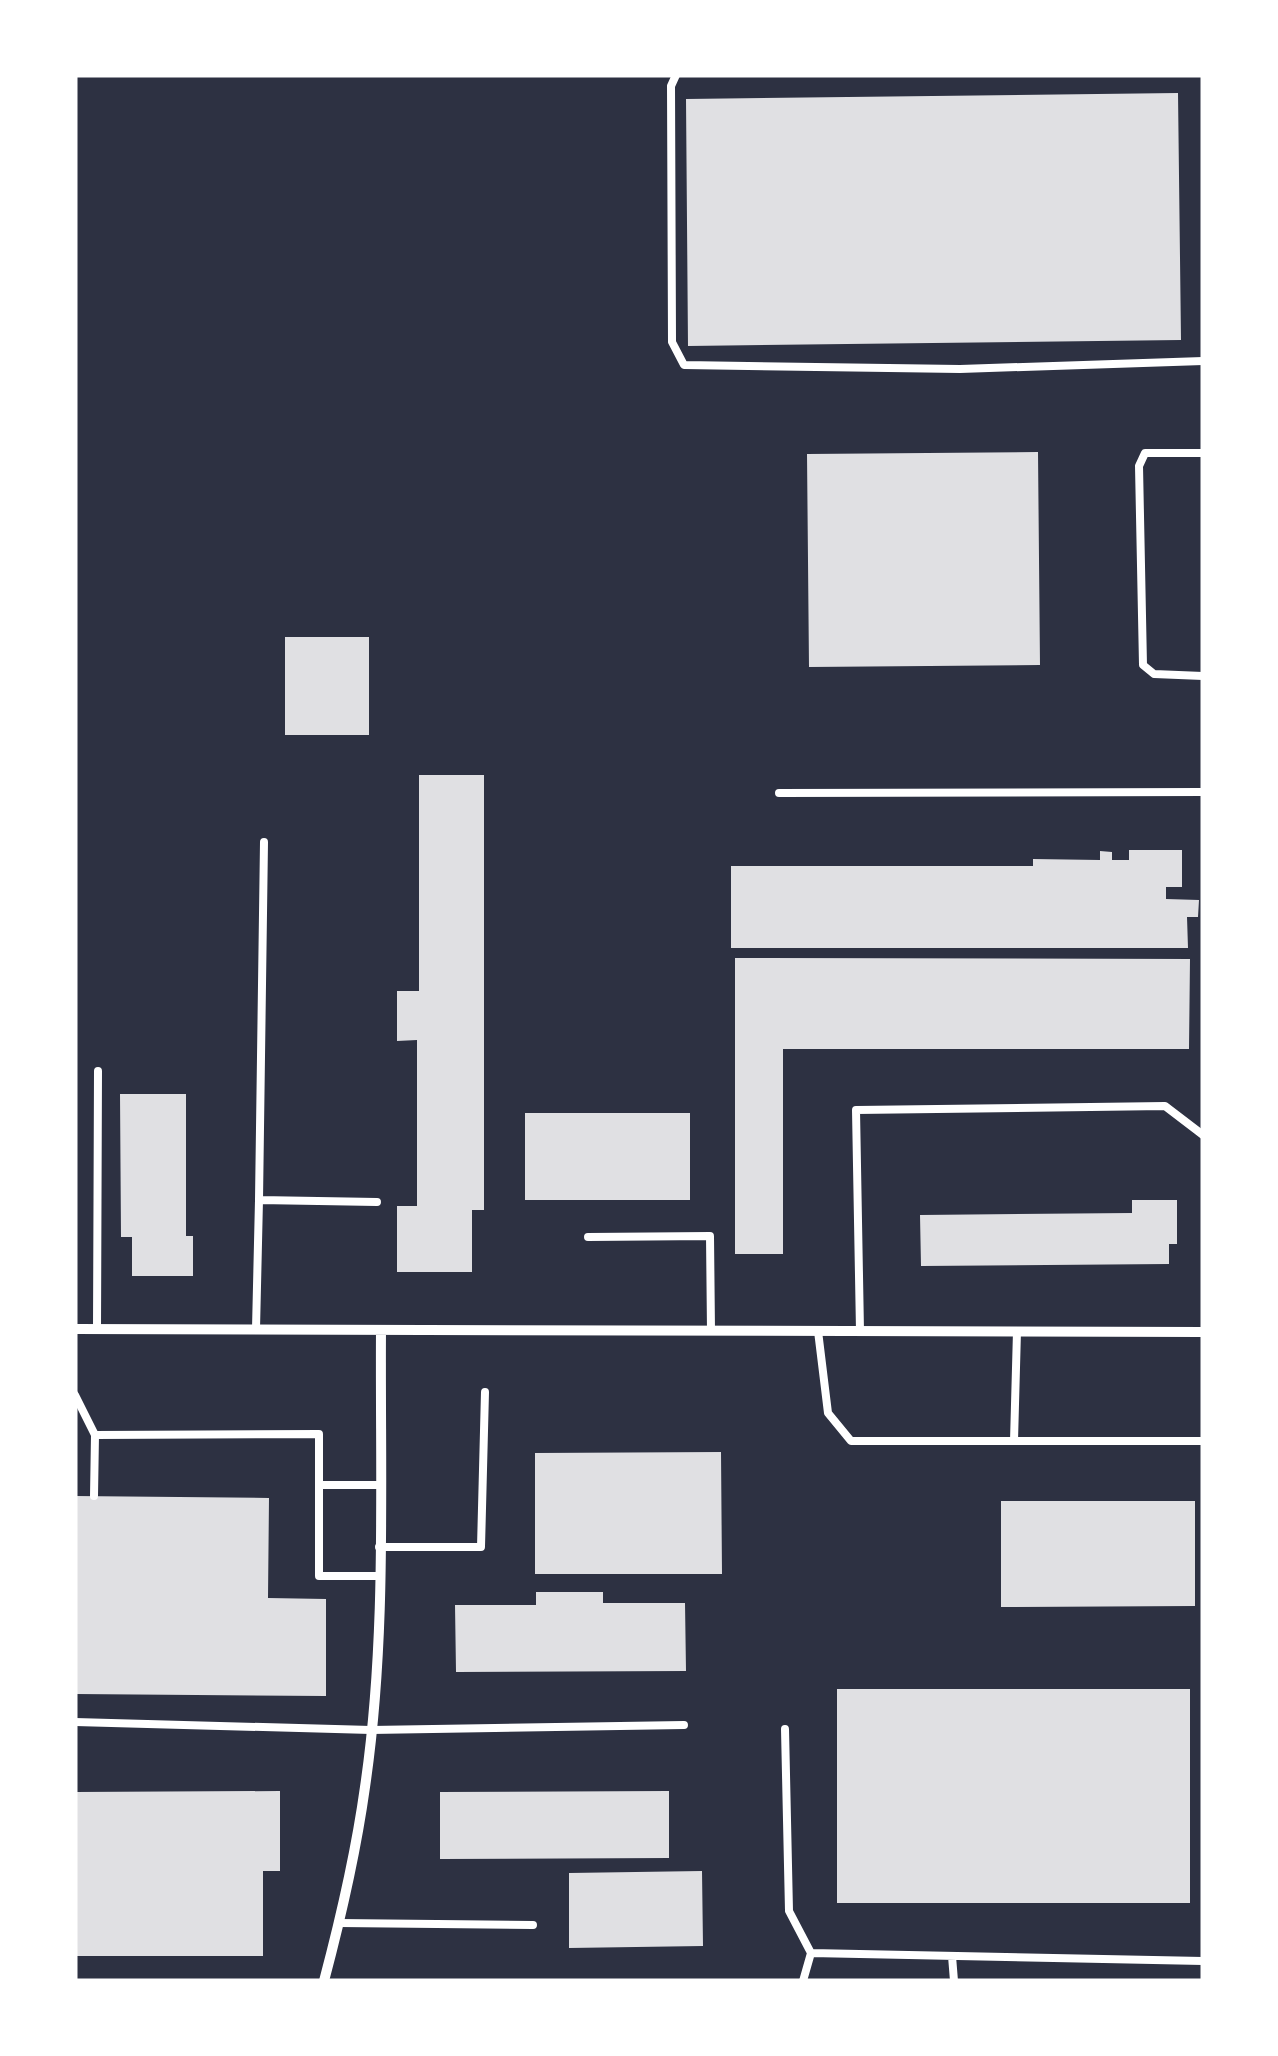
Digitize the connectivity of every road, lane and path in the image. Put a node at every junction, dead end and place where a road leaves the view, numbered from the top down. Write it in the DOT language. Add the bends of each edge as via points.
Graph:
graph roads {
  1 [pos="676,75"];
  2 [pos="1203,361"];
  3 [pos="1203,453"];
  4 [pos="1203,676"];
  5 [pos="1203,792"];
  6 [pos="779,793"];
  7 [pos="264,842"];
  8 [pos="98,1072"];
  9 [pos="1203,1135"];
  10 [pos="259,1200"];
  11 [pos="376,1202"];
  12 [pos="588,1236"];
  13 [pos="75,1329"];
  14 [pos="98,1329"];
  15 [pos="256,1330"];
  16 [pos="380,1330"];
  17 [pos="711,1331"];
  18 [pos="818,1331"];
  19 [pos="860,1331"];
  20 [pos="1017,1332"];
  21 [pos="1203,1332"];
  22 [pos="484,1392"];
  23 [pos="75,1396"];
  24 [pos="94,1434"];
  25 [pos="1014,1441"];
  26 [pos="1203,1441"];
  27 [pos="319,1485"];
  28 [pos="380,1485"];
  29 [pos="94,1496"];
  30 [pos="379,1547"];
  31 [pos="379,1576"];
  32 [pos="75,1722"];
  33 [pos="684,1725"];
  34 [pos="785,1729"];
  35 [pos="371,1730"];
  36 [pos="339,1923"];
  37 [pos="533,1925"];
  38 [pos="812,1953"];
  39 [pos="952,1956"];
  40 [pos="1203,1961"];
  41 [pos="324,1981"];
  42 [pos="802,1981"];
  43 [pos="954,1981"];
  1 -- 2 [label="lane" via="672,342 684,365 960,369"];
  3 -- 4 [label="lane" via="1145,454 1139,466 1143,665 1154,674"];
  5 -- 6 [label="lane"];
  7 -- 10 [label="lane"];
  8 -- 14 [label="lane"];
  9 -- 19 [label="lane" via="1165,1106 856,1110"];
  10 -- 11 [label="lane"];
  10 -- 15 [label="lane"];
  12 -- 17 [label="lane" via="710,1236"];
  13 -- 14 [label="street"];
  14 -- 15 [label="street"];
  15 -- 16 [label="street"];
  16 -- 17 [label="street"];
  16 -- 28 [label="street"];
  17 -- 18 [label="street"];
  18 -- 19 [label="street"];
  18 -- 25 [label="lane" via="828,1413 851,1441"];
  19 -- 20 [label="street"];
  20 -- 21 [label="street"];
  20 -- 25 [label="lane"];
  22 -- 30 [label="lane" via="481,1548"];
  23 -- 24 [label="lane"];
  24 -- 27 [label="lane" via="319,1434"];
  24 -- 29 [label="lane"];
  25 -- 26 [label="lane"];
  27 -- 28 [label="lane"];
  27 -- 31 [label="lane" via="320,1576"];
  28 -- 30 [label="street"];
  30 -- 31 [label="street"];
  31 -- 35 [label="street"];
  32 -- 35 [label="lane"];
  33 -- 35 [label="lane"];
  34 -- 38 [label="lane" via="789,1911"];
  35 -- 36 [label="street"];
  36 -- 37 [label="lane"];
  36 -- 41 [label="street"];
  38 -- 39 [label="lane"];
  38 -- 42 [label="lane"];
  39 -- 40 [label="lane"];
  39 -- 43 [label="lane"];
}
